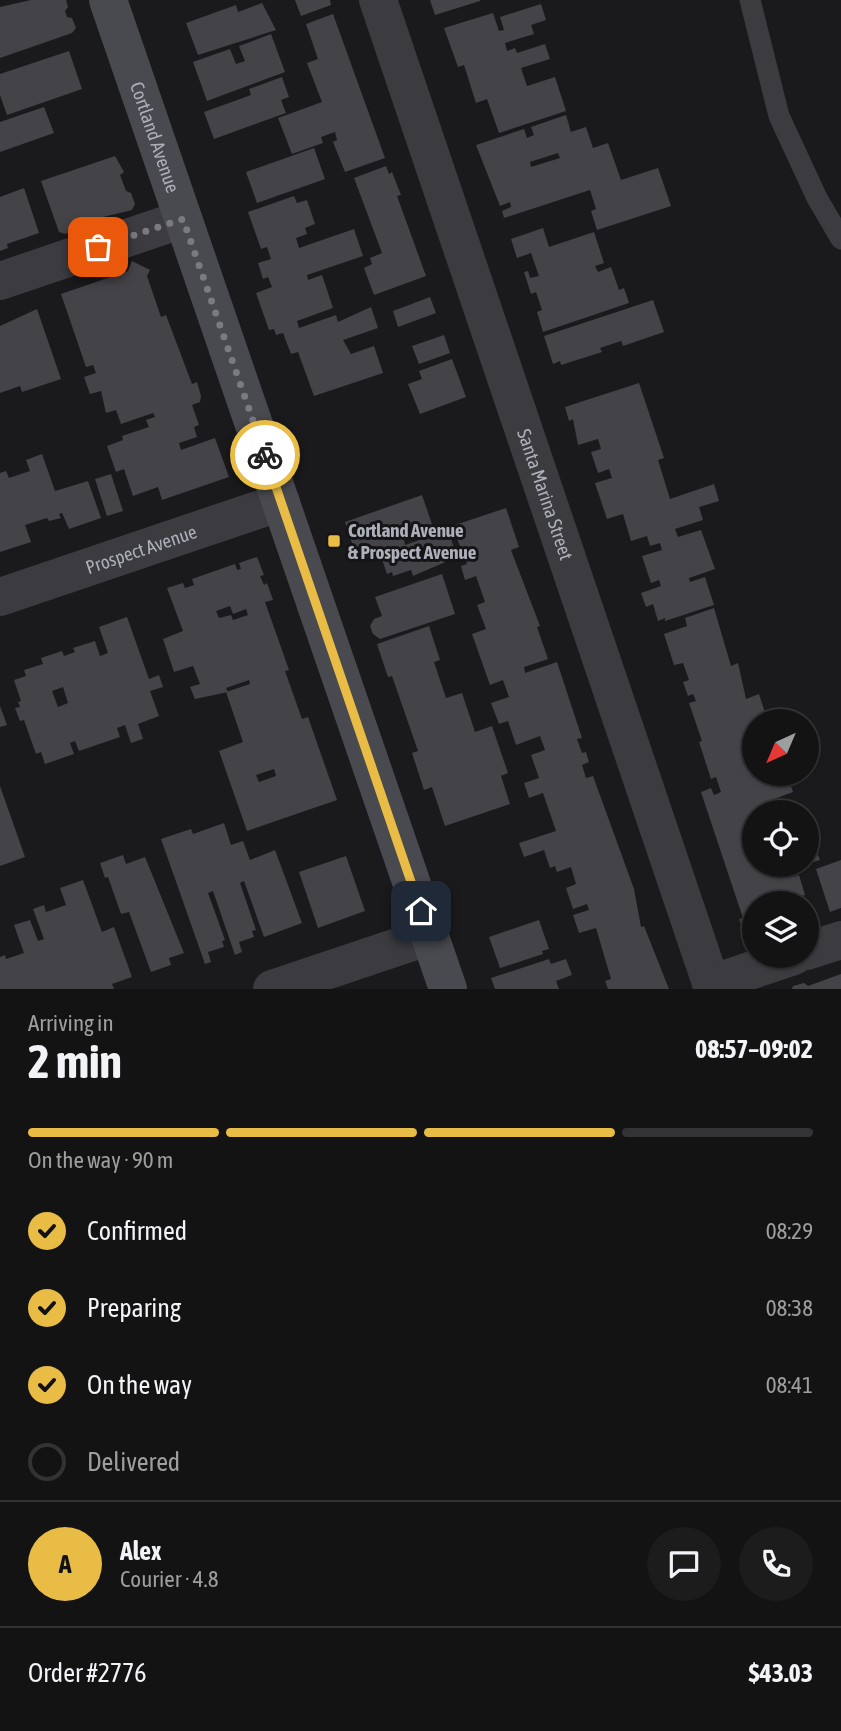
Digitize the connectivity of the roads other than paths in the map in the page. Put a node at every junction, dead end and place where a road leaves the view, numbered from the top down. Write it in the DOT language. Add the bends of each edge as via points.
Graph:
graph roads {
  1 [pos="108,0"];
  2 [pos="377,0"];
  3 [pos="750,0"];
  4 [pos="183,219"];
  5 [pos="841,239"];
  6 [pos="0,281"];
  7 [pos="281,502"];
  8 [pos="0,597"];
  9 [pos="430,936"];
  10 [pos="841,940"];
  11 [pos="819,947"];
  12 [pos="761,968"];
  13 [pos="712,986"];
  14 [pos="272,989"];
  15 [pos="448,989"];
  1 -- 4 [label="street, Cortland Avenue"];
  2 -- 13 [label="street, Santa Marina Street"];
  3 -- 5 [label="lane" via="779,116"];
  4 -- 6 [label="street"];
  4 -- 7 [label="street, Cortland Avenue"];
  7 -- 8 [label="street, Prospect Avenue"];
  7 -- 9 [label="street, Cortland Avenue"];
  9 -- 14 [label="street"];
  9 -- 15 [label="street, Cortland Avenue"];
  10 -- 11 [label="street"];
  12 -- 13 [label="street"];
}
